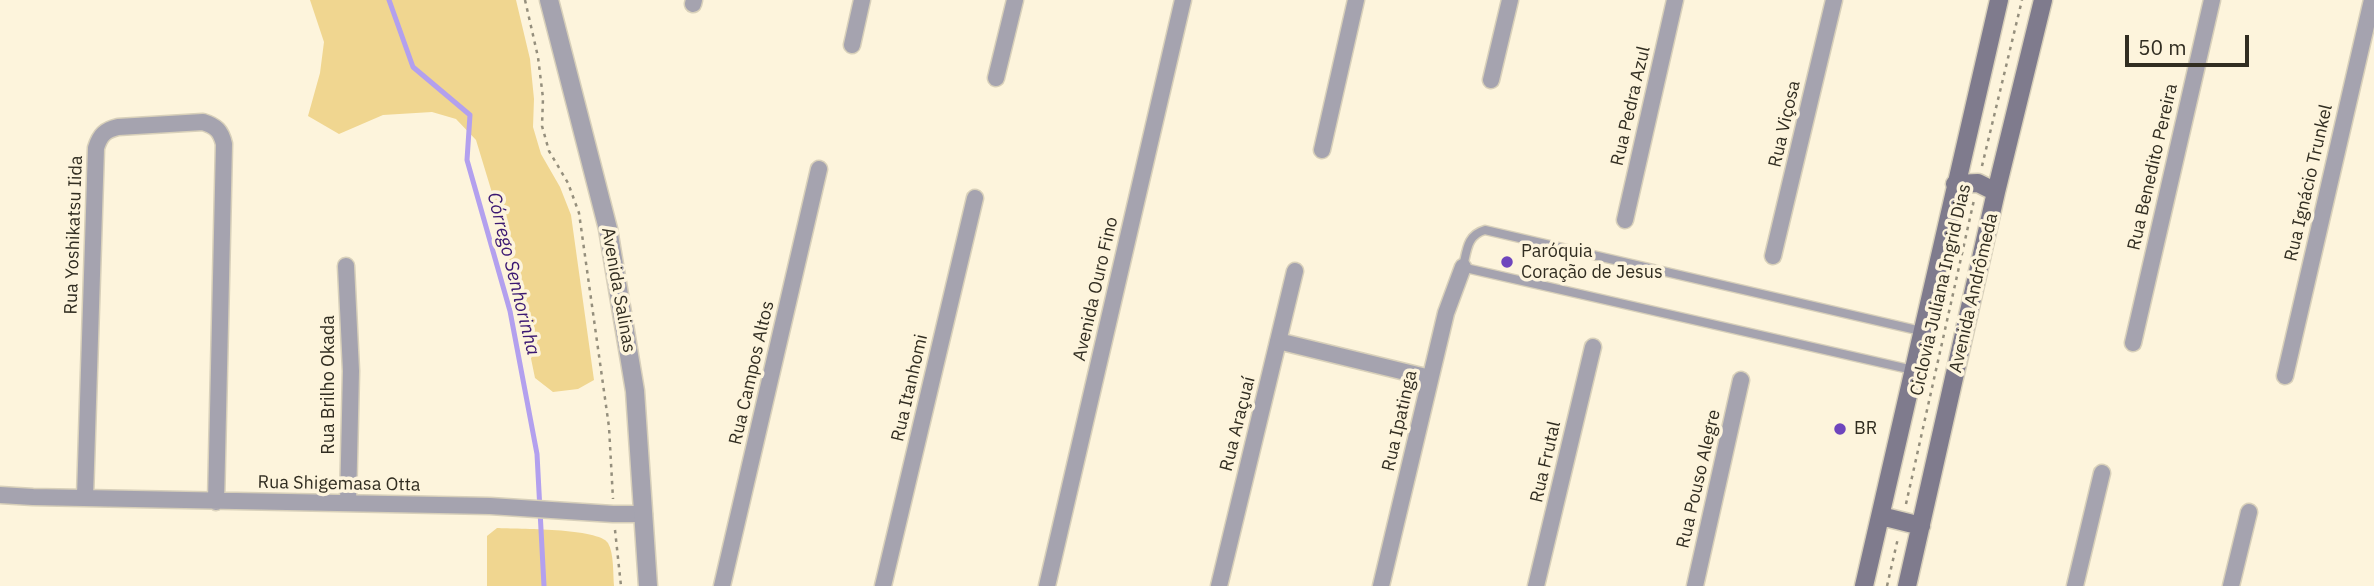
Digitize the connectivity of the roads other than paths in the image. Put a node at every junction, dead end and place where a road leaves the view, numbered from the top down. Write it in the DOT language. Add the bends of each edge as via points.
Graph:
graph roads {
  1 [pos="549,0"];
  2 [pos="862,0"];
  3 [pos="1015,0"];
  4 [pos="1183,0"];
  5 [pos="1356,0"];
  6 [pos="1510,0"];
  7 [pos="1675,0"];
  8 [pos="1834,0"];
  9 [pos="1999,0"];
  10 [pos="2043,0"];
  11 [pos="2211,0"];
  12 [pos="2372,0"];
  13 [pos="852,46"];
  14 [pos="996,78"];
  15 [pos="1491,80"];
  16 [pos="1322,150"];
  17 [pos="819,169"];
  18 [pos="1955,184"];
  19 [pos="1996,192"];
  20 [pos="975,198"];
  21 [pos="1625,220"];
  22 [pos="1773,256"];
  23 [pos="346,266"];
  24 [pos="1464,267"];
  25 [pos="1295,271"];
  26 [pos="1921,331"];
  27 [pos="1278,341"];
  28 [pos="2133,343"];
  29 [pos="1592,347"];
  30 [pos="1913,369"];
  31 [pos="2285,376"];
  32 [pos="1430,378"];
  33 [pos="1741,380"];
  34 [pos="2102,473"];
  35 [pos="0,495"];
  36 [pos="33,497"];
  37 [pos="85,497"];
  38 [pos="216,502"];
  39 [pos="348,503"];
  40 [pos="0,506"];
  41 [pos="2249,512"];
  42 [pos="644,514"];
  43 [pos="1881,516"];
  44 [pos="1921,526"];
  45 [pos="648,586"];
  46 [pos="722,586"];
  47 [pos="883,586"];
  48 [pos="1047,586"];
  49 [pos="1219,586"];
  50 [pos="1381,586"];
  51 [pos="1536,586"];
  52 [pos="1695,586"];
  53 [pos="1864,586"];
  54 [pos="1907,586"];
  55 [pos="2075,586"];
  56 [pos="2231,586"];
  1 -- 42 [label="street, Avenida Salinas" via="608,229 635,391"];
  2 -- 13 [label="street"];
  3 -- 14 [label="street"];
  4 -- 48 [label="street, Avenida Ouro Fino"];
  5 -- 16 [label="street"];
  6 -- 15 [label="street"];
  7 -- 21 [label="street, Rua Pedra Azul"];
  8 -- 22 [label="street, Rua Viçosa"];
  9 -- 18 [label="main road"];
  10 -- 19 [label="main road, Avenida Andrômeda"];
  11 -- 28 [label="street, Rua Benedito Pereira"];
  12 -- 31 [label="street, Rua Ignácio Trunkel"];
  17 -- 46 [label="street, Rua Campos Altos"];
  18 -- 19 [label="main road" via="1978,183"];
  18 -- 26 [label="main road"];
  19 -- 44 [label="main road, Avenida Andrômeda"];
  20 -- 47 [label="street, Rua Itanhomi"];
  23 -- 39 [label="street, Rua Brilho Okada" via="351,371"];
  24 -- 26 [label="lane" via="1470,239 1485,230"];
  24 -- 30 [label="lane"];
  24 -- 32 [label="street, Rua Ipatinga" via="1446,313"];
  25 -- 27 [label="street, Rua Araçuaí"];
  26 -- 30 [label="main road"];
  27 -- 32 [label="street"];
  27 -- 49 [label="street, Rua Araçuaí"];
  29 -- 51 [label="street, Rua Frutal"];
  30 -- 43 [label="main road"];
  32 -- 50 [label="street, Rua Ipatinga"];
  33 -- 52 [label="street, Rua Pouso Alegre"];
  34 -- 55 [label="street"];
  35 -- 36 [label="street, Rua Shigemasa Otta"];
  36 -- 37 [label="street, Rua Shigemasa Otta"];
  36 -- 40 [label="street, Rua Shigemasa Otta"];
  37 -- 38 [label="street, Rua Shigemasa Otta"];
  37 -- 38 [label="street, Rua Yoshikatsu Iida" via="99,137 118,127 203,122 214,125 224,144"];
  38 -- 39 [label="street, Rua Shigemasa Otta"];
  39 -- 42 [label="street, Rua Shigemasa Otta"];
  41 -- 56 [label="street"];
  42 -- 45 [label="street, Avenida Salinas"];
  43 -- 44 [label="main road"];
  43 -- 53 [label="main road"];
  44 -- 54 [label="main road, Avenida Andrômeda"];
}
